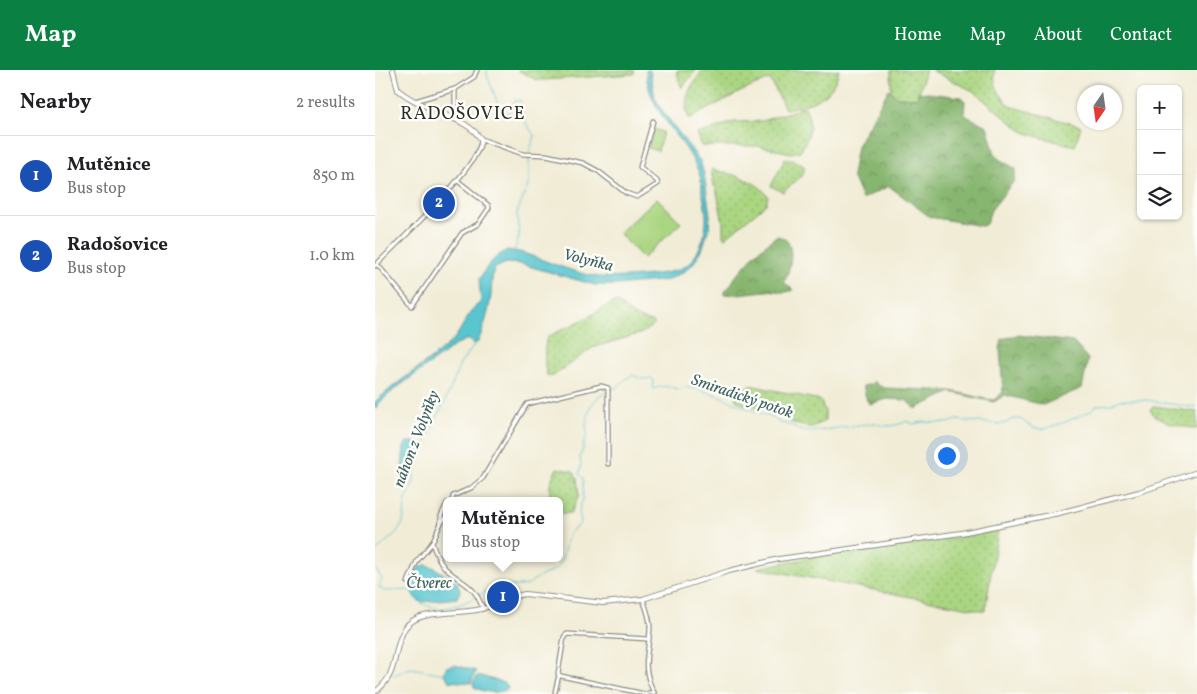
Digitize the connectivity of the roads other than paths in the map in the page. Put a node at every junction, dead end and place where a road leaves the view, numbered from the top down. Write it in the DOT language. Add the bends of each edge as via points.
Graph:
graph roads {
  1 [pos="393,70"];
  2 [pos="477,70"];
  3 [pos="455,89"];
  4 [pos="415,101"];
  5 [pos="455,118"];
  6 [pos="653,121"];
  7 [pos="481,139"];
  8 [pos="458,180"];
  9 [pos="376,265"];
  10 [pos="608,464"];
  11 [pos="1197,472"];
  12 [pos="452,497"];
  13 [pos="443,512"];
  14 [pos="443,521"];
  15 [pos="441,523"];
  16 [pos="432,543"];
  17 [pos="408,582"];
  18 [pos="643,599"];
  19 [pos="483,608"];
  20 [pos="648,639"];
  21 [pos="559,675"];
  22 [pos="375,692"];
  23 [pos="555,692"];
  24 [pos="654,693"];
  1 -- 4 [label="street" via="397,90"];
  2 -- 3 [label="street" via="474,77"];
  3 -- 4 [label="street"];
  3 -- 5 [label="street"];
  4 -- 5 [label="street"];
  5 -- 7 [label="street" via="469,126"];
  6 -- 7 [label="street" via="640,167 658,184 637,198 583,163 564,157 529,154"];
  7 -- 8 [label="street" via="479,152"];
  8 -- 9 [label="street"];
  8 -- 9 [label="street" via="489,208 478,224 463,233 411,306"];
  10 -- 12 [label="street" via="608,388 601,386 527,404 483,478"];
  11 -- 18 [label="street" via="1139,492 1059,513 961,533 779,559 729,571"];
  13 -- 15 [label="street"];
  14 -- 15 [label="street"];
  15 -- 16 [label="street"];
  16 -- 17 [label="street" via="417,561"];
  16 -- 19 [label="street" via="445,568 471,586"];
  18 -- 19 [label="street" via="603,603 525,594"];
  18 -- 20 [label="street" via="649,617"];
  19 -- 22 [label="street" via="427,615 407,626 400,637 390,677"];
  20 -- 21 [label="street" via="567,634"];
  20 -- 24 [label="street" via="645,669"];
  21 -- 23 [label="street"];
  21 -- 24 [label="street" via="645,694"];
}
